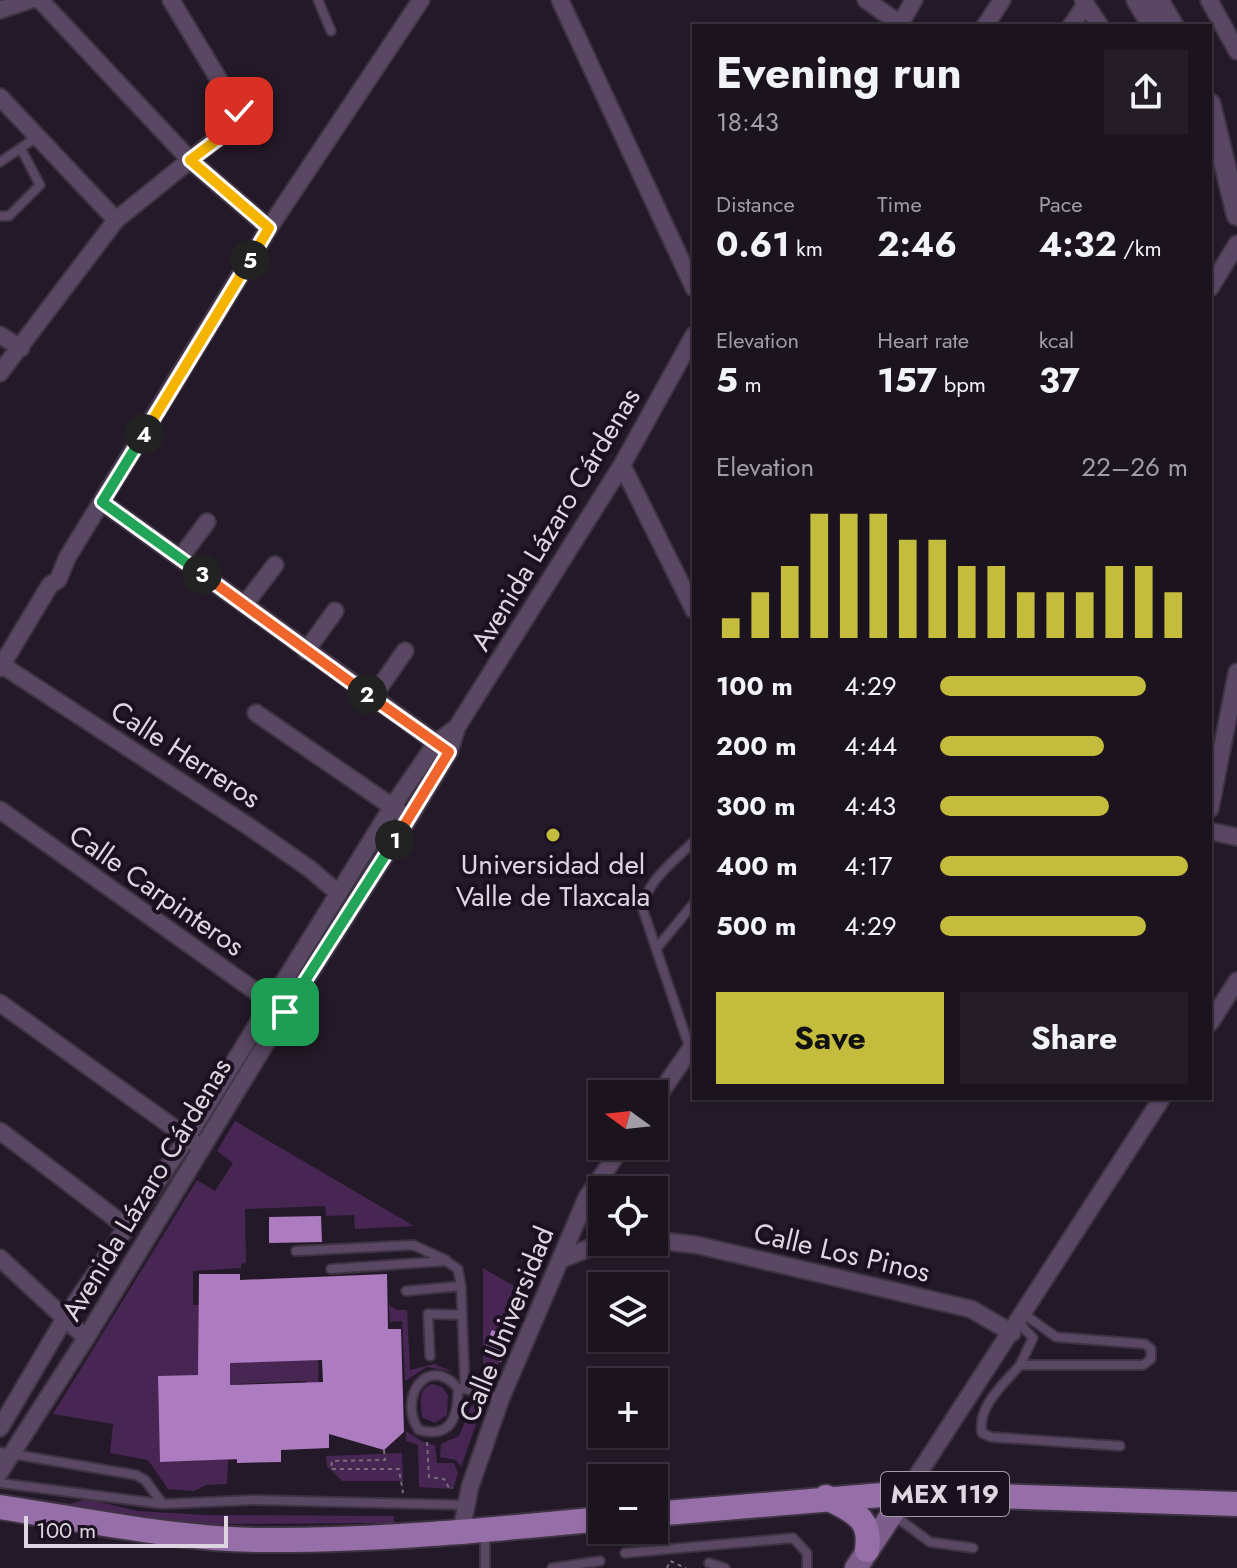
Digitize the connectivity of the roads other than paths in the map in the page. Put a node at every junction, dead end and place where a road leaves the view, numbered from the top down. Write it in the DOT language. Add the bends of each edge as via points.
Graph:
graph roads {
  1 [pos="30,0"];
  2 [pos="40,0"];
  3 [pos="171,0"];
  4 [pos="318,0"];
  5 [pos="421,0"];
  6 [pos="560,0"];
  7 [pos="866,0"];
  8 [pos="914,0"];
  9 [pos="1002,0"];
  10 [pos="1137,0"];
  11 [pos="1158,0"];
  12 [pos="1209,0"];
  13 [pos="1084,2"];
  14 [pos="887,6"];
  15 [pos="0,10"];
  16 [pos="901,24"];
  17 [pos="902,24"];
  18 [pos="986,24"];
  19 [pos="1072,24"];
  20 [pos="1099,24"];
  21 [pos="1152,24"];
  22 [pos="1172,24"];
  23 [pos="331,31"];
  24 [pos="1237,51"];
  25 [pos="0,97"];
  26 [pos="1212,115"];
  27 [pos="38,137"];
  28 [pos="21,149"];
  29 [pos="190,160"];
  30 [pos="0,162"];
  31 [pos="1237,215"];
  32 [pos="0,216"];
  33 [pos="116,220"];
  34 [pos="269,228"];
  35 [pos="1237,244"];
  36 [pos="692,284"];
  37 [pos="1212,285"];
  38 [pos="0,335"];
  39 [pos="692,339"];
  40 [pos="21,348"];
  41 [pos="0,373"];
  42 [pos="622,465"];
  43 [pos="102,502"];
  44 [pos="207,522"];
  45 [pos="180,558"];
  46 [pos="275,565"];
  47 [pos="245,604"];
  48 [pos="692,606"];
  49 [pos="335,611"];
  50 [pos="306,651"];
  51 [pos="405,651"];
  52 [pos="1,666"];
  53 [pos="1237,672"];
  54 [pos="372,698"];
  55 [pos="256,713"];
  56 [pos="442,747"];
  57 [pos="1212,799"];
  58 [pos="392,807"];
  59 [pos="0,810"];
  60 [pos="409,818"];
  61 [pos="1212,831"];
  62 [pos="1237,837"];
  63 [pos="692,843"];
  64 [pos="338,893"];
  65 [pos="692,905"];
  66 [pos="656,949"];
  67 [pos="1237,981"];
  68 [pos="270,1002"];
  69 [pos="0,1003"];
  70 [pos="285,1012"];
  71 [pos="1212,1020"];
  72 [pos="692,1047"];
  73 [pos="668,1082"];
  74 [pos="1161,1100"];
  75 [pos="0,1131"];
  76 [pos="187,1138"];
  77 [pos="203,1148"];
  78 [pos="613,1160"];
  79 [pos="128,1228"];
  80 [pos="668,1242"];
  81 [pos="588,1249"];
  82 [pos="296,1251"];
  83 [pos="0,1258"];
  84 [pos="560,1260"];
  85 [pos="446,1261"];
  86 [pos="331,1269"];
  87 [pos="461,1286"];
  88 [pos="406,1291"];
  89 [pos="462,1315"];
  90 [pos="65,1318"];
  91 [pos="1018,1323"];
  92 [pos="86,1338"];
  93 [pos="430,1356"];
  94 [pos="1020,1365"];
  95 [pos="461,1389"];
  96 [pos="501,1398"];
  97 [pos="0,1428"];
  98 [pos="1120,1446"];
  99 [pos="5,1454"];
  100 [pos="0,1472"];
  101 [pos="0,1483"];
  102 [pos="906,1493"];
  103 [pos="826,1497"];
  104 [pos="162,1504"];
  105 [pos="1237,1504"];
  106 [pos="465,1505"];
  107 [pos="0,1507"];
  108 [pos="668,1513"];
  109 [pos="892,1514"];
  110 [pos="588,1520"];
  111 [pos="485,1530"];
  112 [pos="461,1532"];
  113 [pos="973,1548"];
  114 [pos="625,1553"];
  115 [pos="861,1559"];
  116 [pos="600,1561"];
  117 [pos="709,1563"];
  118 [pos="586,1565"];
  119 [pos="485,1568"];
  120 [pos="552,1568"];
  121 [pos="725,1568"];
  122 [pos="807,1568"];
  1 -- 15 [label="street"];
  2 -- 29 [label="street"];
  3 -- 29 [label="street" via="242,118"];
  4 -- 23 [label="lane"];
  5 -- 34 [label="street"];
  6 -- 36 [label="street"];
  7 -- 14 [label="street"];
  8 -- 17 [label="street"];
  9 -- 18 [label="street"];
  10 -- 21 [label="street"];
  11 -- 22 [label="street"];
  12 -- 24 [label="street"];
  13 -- 19 [label="street"];
  13 -- 20 [label="street"];
  14 -- 16 [label="street"];
  25 -- 27 [label="street"];
  26 -- 31 [label="street"];
  27 -- 28 [label="lane"];
  27 -- 33 [label="street"];
  28 -- 30 [label="lane"];
  28 -- 32 [label="lane" via="40,185 9,216"];
  29 -- 33 [label="street"];
  29 -- 34 [label="street"];
  33 -- 40 [label="street"];
  34 -- 43 [label="street"];
  35 -- 37 [label="street"];
  38 -- 40 [label="street"];
  39 -- 42 [label="street, Avenida Lázaro Cárdenas"];
  40 -- 41 [label="street"];
  42 -- 48 [label="street"];
  42 -- 56 [label="street, Avenida Lázaro Cárdenas"];
  43 -- 45 [label="street"];
  43 -- 52 [label="street"];
  44 -- 45 [label="street"];
  45 -- 47 [label="street"];
  46 -- 47 [label="street"];
  47 -- 50 [label="street"];
  49 -- 50 [label="street"];
  50 -- 54 [label="street"];
  51 -- 54 [label="street"];
  52 -- 64 [label="street, Calle Herreros" via="251,828"];
  53 -- 57 [label="street"];
  54 -- 56 [label="street"];
  55 -- 58 [label="street"];
  56 -- 58 [label="street, Avenida Lázaro Cárdenas"];
  56 -- 60 [label="street, Avenida Lázaro Cárdenas"];
  58 -- 60 [label="street"];
  58 -- 64 [label="street, Avenida Lázaro Cárdenas"];
  59 -- 68 [label="street, Calle Carpinteros"];
  60 -- 70 [label="street, Avenida Lázaro Cárdenas"];
  61 -- 62 [label="street"];
  63 -- 66 [label="lane" via="643,898"];
  64 -- 68 [label="street, Avenida Lázaro Cárdenas"];
  65 -- 66 [label="lane"];
  66 -- 72 [label="lane"];
  67 -- 71 [label="street"];
  68 -- 70 [label="street, Calle Carpinteros"];
  68 -- 76 [label="street, Avenida Lázaro Cárdenas"];
  69 -- 76 [label="street"];
  70 -- 77 [label="street, Avenida Lázaro Cárdenas"];
  72 -- 73 [label="street"];
  74 -- 91 [label="street"];
  75 -- 79 [label="street"];
  76 -- 77 [label="street"];
  76 -- 79 [label="street, Avenida Lázaro Cárdenas"];
  77 -- 92 [label="street, Avenida Lázaro Cárdenas"];
  78 -- 84 [label="street, Calle Universidad" via="587,1197"];
  79 -- 90 [label="street, Avenida Lázaro Cárdenas"];
  80 -- 91 [label="street, Calle Los Pinos"];
  81 -- 84 [label="street"];
  82 -- 85 [label="lane" via="413,1245"];
  83 -- 90 [label="street"];
  84 -- 96 [label="street, Calle Universidad"];
  85 -- 86 [label="lane"];
  85 -- 87 [label="lane" via="458,1269"];
  87 -- 88 [label="lane"];
  87 -- 89 [label="lane"];
  89 -- 93 [label="lane" via="428,1314"];
  89 -- 95 [label="lane"];
  90 -- 92 [label="street"];
  90 -- 97 [label="street, Avenida Lázaro Cárdenas"];
  91 -- 94 [label="lane" via="1033,1338"];
  91 -- 94 [label="lane" via="1056,1337 1145,1344 1151,1349 1151,1359 1143,1365"];
  91 -- 102 [label="street"];
  92 -- 99 [label="street, Avenida Lázaro Cárdenas"];
  94 -- 98 [label="lane" via="985,1408 982,1433"];
  95 -- 95 [label="lane" via="437,1376 416,1384 413,1422 419,1430 447,1429 458,1410"];
  95 -- 96 [label="lane"];
  96 -- 106 [label="street, Calle Universidad"];
  99 -- 100 [label="street, Avenida Lázaro Cárdenas"];
  99 -- 104 [label="lane" via="136,1475"];
  101 -- 104 [label="lane"];
  102 -- 103 [label="main road, MEX 119"];
  102 -- 105 [label="main road, MEX 119"];
  102 -- 109 [label="main road"];
  103 -- 108 [label="main road, MEX 119"];
  103 -- 115 [label="main road" via="864,1521 869,1533"];
  104 -- 106 [label="lane" via="254,1500"];
  106 -- 112 [label="street, Calle Universidad"];
  107 -- 112 [label="main road" via="260,1540"];
  109 -- 113 [label="lane" via="930,1542"];
  109 -- 115 [label="main road"];
  110 -- 111 [label="main road"];
  111 -- 112 [label="main road"];
  111 -- 119 [label="lane"];
  114 -- 122 [label="lane" via="793,1538 807,1553"];
  116 -- 118 [label="lane"];
  117 -- 121 [label="lane"];
  118 -- 120 [label="lane"];
}
